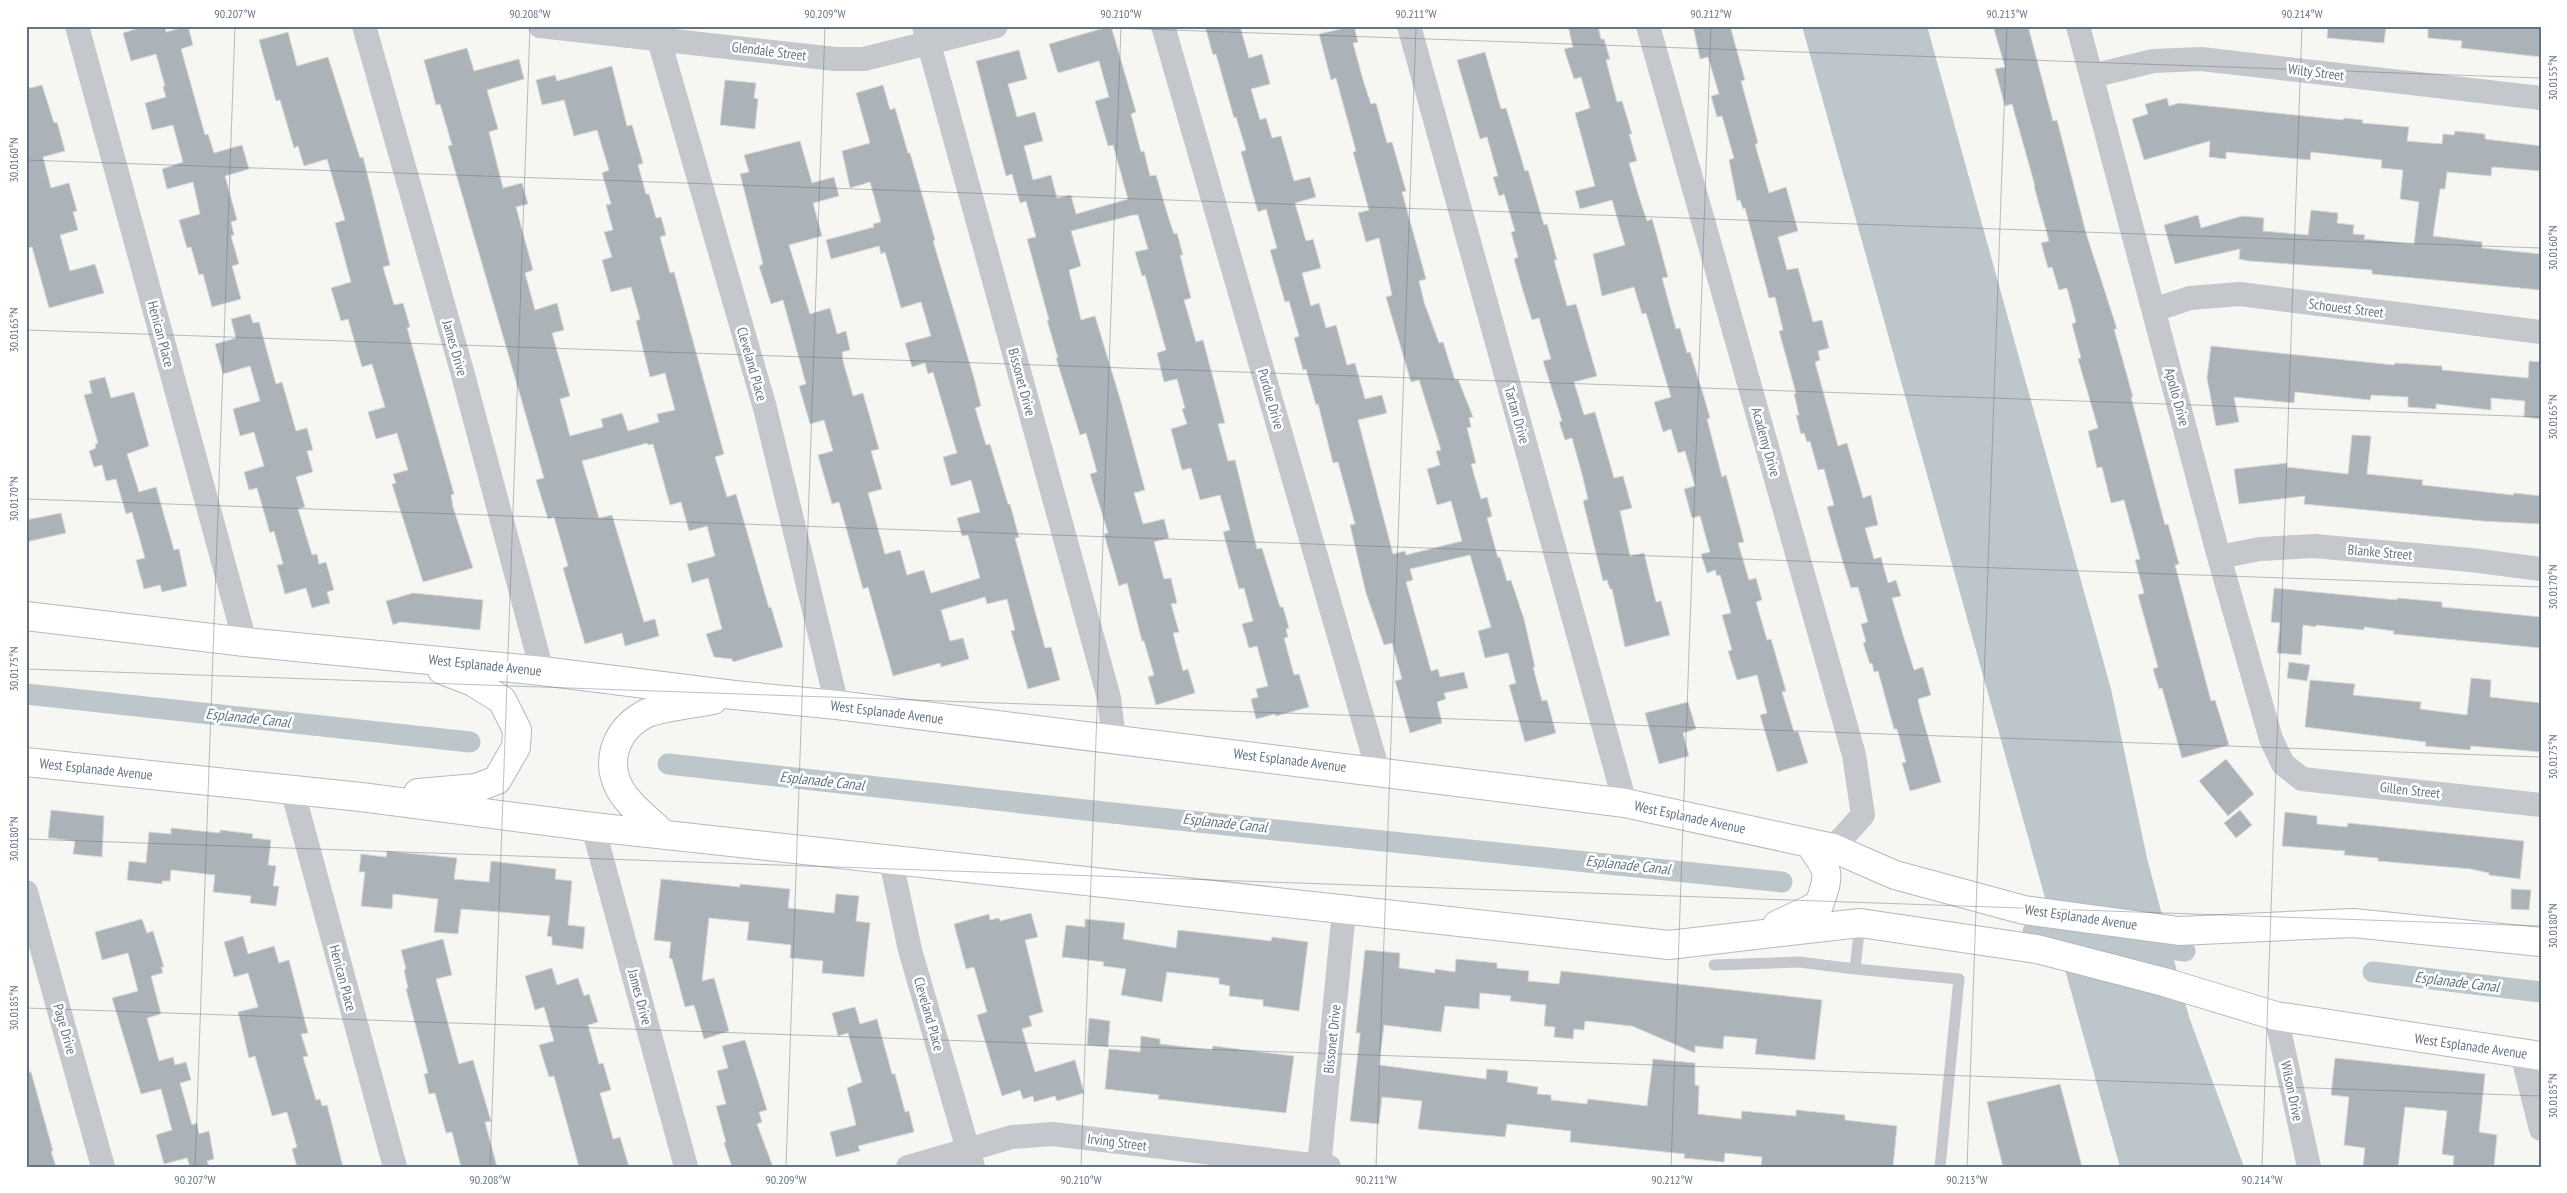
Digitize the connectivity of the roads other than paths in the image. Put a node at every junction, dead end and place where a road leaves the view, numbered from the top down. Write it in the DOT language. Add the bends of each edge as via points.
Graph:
graph roads {
  1 [pos="77,26"];
  2 [pos="364,26"];
  3 [pos="540,26"];
  4 [pos="996,26"];
  5 [pos="1163,26"];
  6 [pos="1409,26"];
  7 [pos="1648,26"];
  8 [pos="2078,26"];
  9 [pos="657,32"];
  10 [pos="926,35"];
  11 [pos="2092,76"];
  12 [pos="2541,98"];
  13 [pos="2154,310"];
  14 [pos="2541,332"];
  15 [pos="2219,557"];
  16 [pos="2541,569"];
  17 [pos="26,616"];
  18 [pos="245,642"];
  19 [pos="406,657"];
  20 [pos="542,671"];
  21 [pos="734,695"];
  22 [pos="838,705"];
  23 [pos="1114,740"];
  24 [pos="26,762"];
  25 [pos="2283,764"];
  26 [pos="1378,771"];
  27 [pos="292,789"];
  28 [pos="361,797"];
  29 [pos="1625,803"];
  30 [pos="2541,805"];
  31 [pos="593,828"];
  32 [pos="664,835"];
  33 [pos="1821,846"];
  34 [pos="891,861"];
  35 [pos="26,892"];
  36 [pos="1344,911"];
  37 [pos="1860,923"];
  38 [pos="1753,936"];
  39 [pos="2541,942"];
  40 [pos="1714,965"];
  41 [pos="1855,969"];
  42 [pos="2276,1016"];
  43 [pos="2531,1055"];
  44 [pos="2541,1129"];
  45 [pos="971,1158"];
  46 [pos="1322,1166"];
  47 [pos="103,1167"];
  48 [pos="395,1167"];
  49 [pos="686,1167"];
  50 [pos="908,1167"];
  51 [pos="1940,1167"];
  52 [pos="2309,1167"];
  1 -- 18 [label="street, Henican Place"];
  2 -- 20 [label="street, James Drive" via="462,371"];
  3 -- 9 [label="street, Glendale Street"];
  4 -- 10 [label="street, Glendale Street"];
  5 -- 26 [label="street, Purdue Drive"];
  6 -- 29 [label="street, Tartan Drive"];
  7 -- 33 [label="street, Academy Drive" via="1854,755 1863,816"];
  8 -- 11 [label="street, Apollo Drive"];
  9 -- 10 [label="street, Glendale Street" via="835,59 864,59"];
  9 -- 22 [label="street, Cleveland Place" via="765,408"];
  10 -- 23 [label="street, Bissonet Drive" via="1109,698"];
  11 -- 12 [label="street, Wilty Street" via="2153,62 2201,59"];
  11 -- 13 [label="street, Apollo Drive"];
  13 -- 14 [label="street, Schouest Street" via="2190,298 2240,294"];
  13 -- 15 [label="street, Apollo Drive"];
  15 -- 16 [label="street, Blanke Street" via="2260,549 2314,546"];
  15 -- 25 [label="street, Apollo Drive" via="2271,739"];
  17 -- 18 [label="main road, West Esplanade Avenue"];
  18 -- 19 [label="main road, West Esplanade Avenue"];
  19 -- 20 [label="main road, West Esplanade Avenue"];
  19 -- 28 [label="main road" via="473,682 502,700 517,730 516,747 497,780 476,788"];
  20 -- 21 [label="main road, West Esplanade Avenue"];
  21 -- 22 [label="main road, West Esplanade Avenue"];
  21 -- 32 [label="main road" via="646,714 618,737 613,754 614,775 625,797"];
  22 -- 23 [label="main road, West Esplanade Avenue"];
  23 -- 26 [label="main road, West Esplanade Avenue"];
  24 -- 27 [label="main road, West Esplanade Avenue"];
  25 -- 30 [label="street, Gillen Street" via="2302,778"];
  26 -- 29 [label="main road, West Esplanade Avenue"];
  27 -- 28 [label="main road, West Esplanade Avenue"];
  27 -- 48 [label="street, Henican Place"];
  28 -- 31 [label="main road, West Esplanade Avenue"];
  29 -- 33 [label="main road, West Esplanade Avenue"];
  31 -- 32 [label="main road, West Esplanade Avenue"];
  31 -- 49 [label="street, James Drive"];
  32 -- 34 [label="main road, West Esplanade Avenue"];
  33 -- 38 [label="main road" via="1828,880 1819,904"];
  33 -- 39 [label="main road, West Esplanade Avenue" via="1895,875 2024,910 2179,931 2353,923"];
  34 -- 36 [label="main road, West Esplanade Avenue"];
  34 -- 45 [label="street, Cleveland Place" via="910,950"];
  35 -- 47 [label="street, Page Drive"];
  36 -- 38 [label="main road, West Esplanade Avenue" via="1670,946"];
  36 -- 46 [label="street, Bissonet Drive"];
  37 -- 38 [label="main road, West Esplanade Avenue"];
  37 -- 41 [label="lane"];
  37 -- 42 [label="main road, West Esplanade Avenue" via="2037,950"];
  40 -- 41 [label="lane" via="1791,962"];
  41 -- 51 [label="lane" via="1959,979"];
  42 -- 43 [label="main road, West Esplanade Avenue"];
  42 -- 52 [label="street, Wilson Drive"];
  43 -- 44 [label="street"];
  45 -- 46 [label="street, Irving Street" via="1012,1137 1052,1134"];
  45 -- 50 [label="street, Irving Street"];
}
